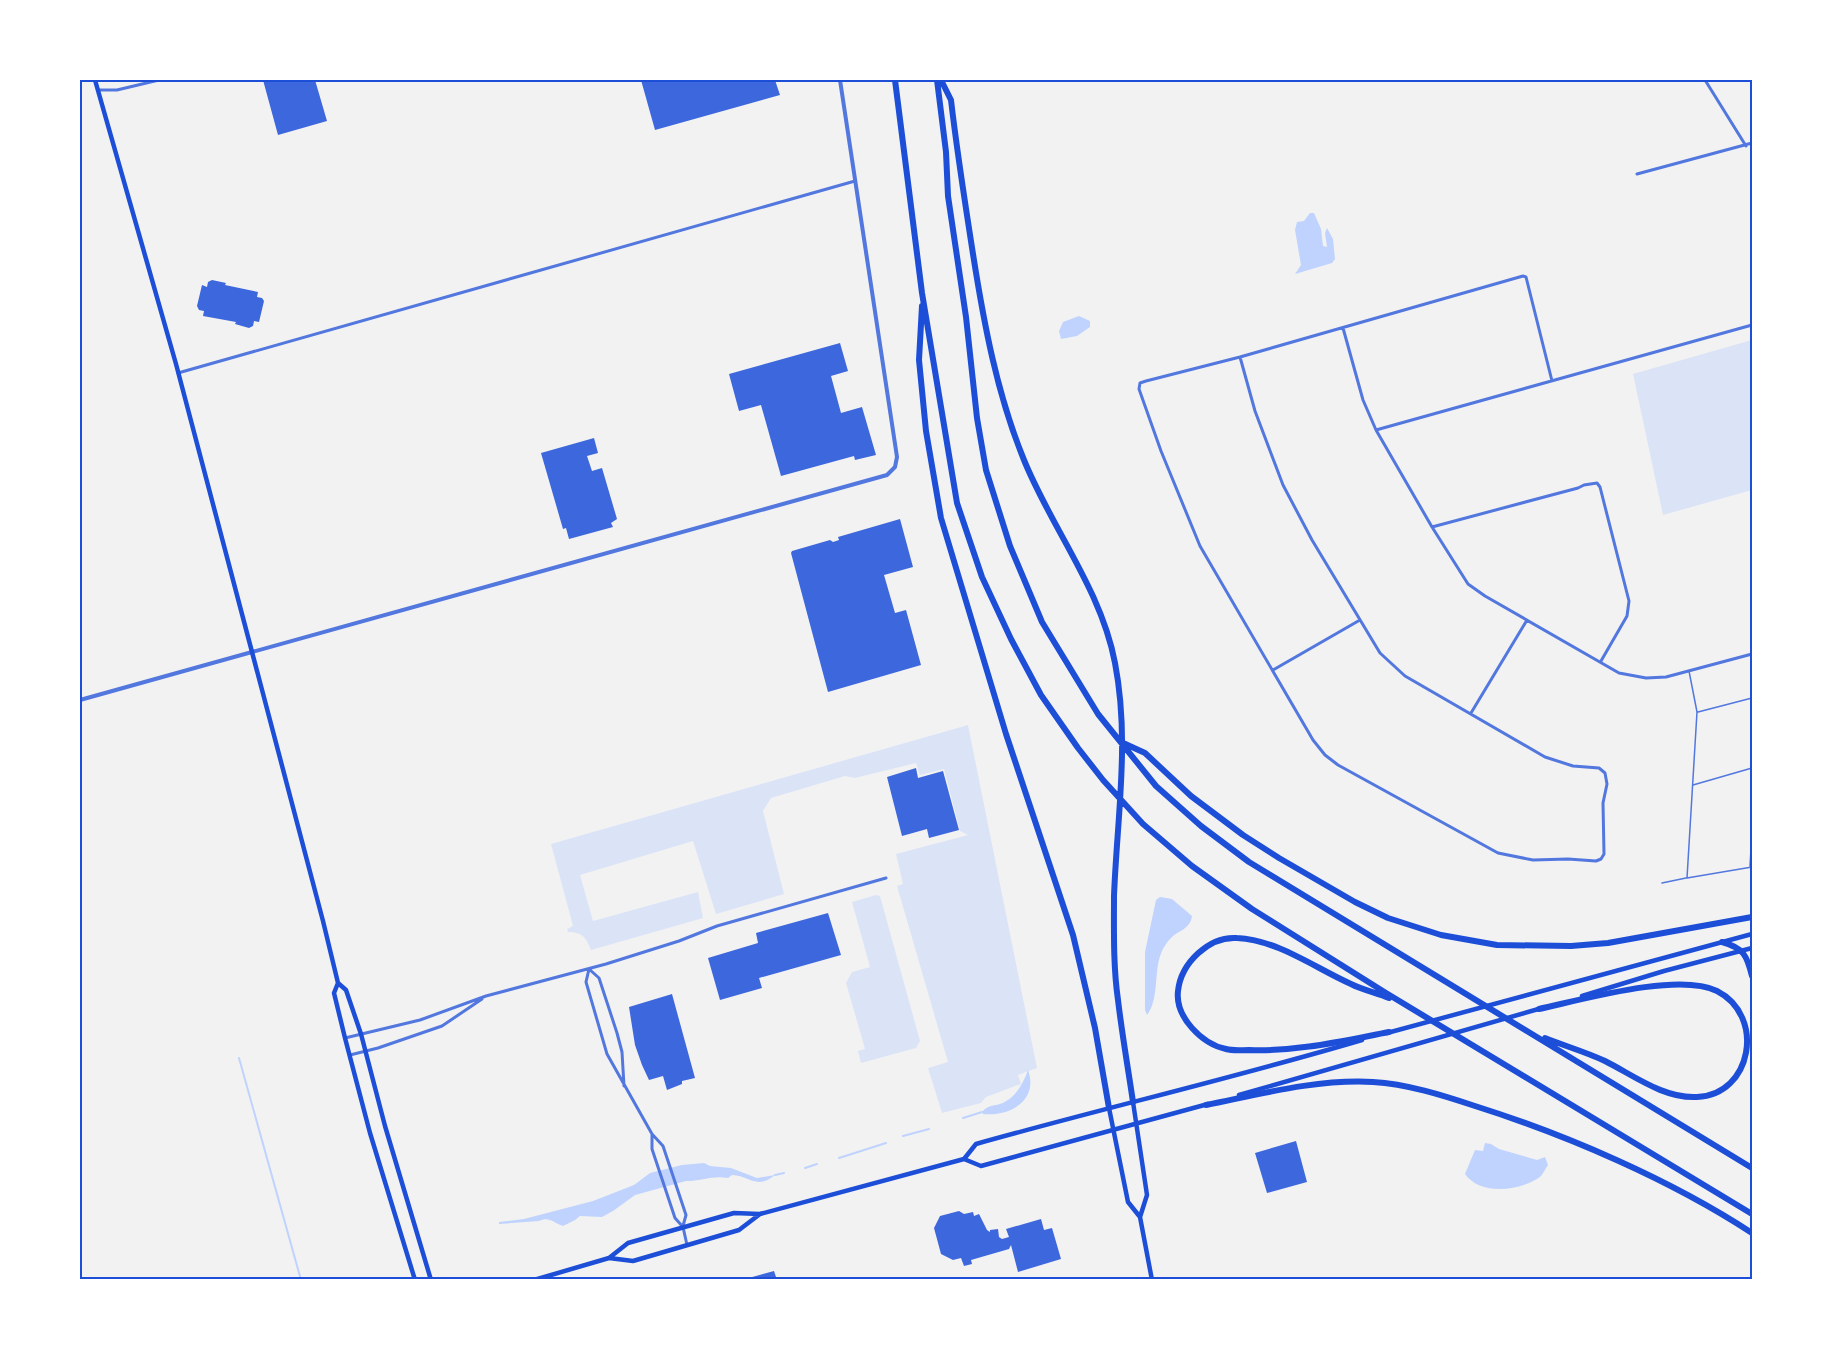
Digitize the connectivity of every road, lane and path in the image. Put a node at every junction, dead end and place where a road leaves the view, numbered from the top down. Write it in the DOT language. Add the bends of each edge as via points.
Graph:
graph roads {
  1 [pos="94,80"];
  2 [pos="159,80"];
  3 [pos="840,80"];
  4 [pos="896,80"];
  5 [pos="939,80"];
  6 [pos="1705,80"];
  7 [pos="98,90"];
  8 [pos="1752,143"];
  9 [pos="1746,146"];
  10 [pos="1637,174"];
  11 [pos="855,181"];
  12 [pos="922,293"];
  13 [pos="1752,325"];
  14 [pos="1343,328"];
  15 [pos="1240,357"];
  16 [pos="178,374"];
  17 [pos="1552,381"];
  18 [pos="1376,430"];
  19 [pos="1431,527"];
  20 [pos="1360,620"];
  21 [pos="1527,620"];
  22 [pos="252,653"];
  23 [pos="1752,654"];
  24 [pos="1601,661"];
  25 [pos="1273,670"];
  26 [pos="1689,671"];
  27 [pos="1752,698"];
  28 [pos="80,700"];
  29 [pos="1697,712"];
  30 [pos="1471,713"];
  31 [pos="1120,742"];
  32 [pos="1752,768"];
  33 [pos="1692,785"];
  34 [pos="1752,832"];
  35 [pos="1751,867"];
  36 [pos="886,878"];
  37 [pos="1687,878"];
  38 [pos="1662,883"];
  39 [pos="1752,917"];
  40 [pos="1752,934"];
  41 [pos="1722,942"];
  42 [pos="1752,948"];
  43 [pos="1742,951"];
  44 [pos="589,969"];
  45 [pos="1752,976"];
  46 [pos="338,983"];
  47 [pos="486,996"];
  48 [pos="1402,1002"];
  49 [pos="1539,1010"];
  50 [pos="1389,1032"];
  51 [pos="1528,1032"];
  52 [pos="361,1034"];
  53 [pos="345,1038"];
  54 [pos="365,1051"];
  55 [pos="350,1054"];
  56 [pos="624,1086"];
  57 [pos="1133,1102"];
  58 [pos="1206,1105"];
  59 [pos="1109,1108"];
  60 [pos="1136,1124"];
  61 [pos="1114,1130"];
  62 [pos="652,1134"];
  63 [pos="964,1159"];
  64 [pos="1752,1168"];
  65 [pos="760,1214"];
  66 [pos="1752,1214"];
  67 [pos="1140,1217"];
  68 [pos="683,1227"];
  69 [pos="1752,1233"];
  70 [pos="687,1245"];
  71 [pos="609,1258"];
  72 [pos="415,1280"];
  73 [pos="431,1280"];
  74 [pos="534,1280"];
  75 [pos="1152,1280"];
  1 -- 7 [label="main road"];
  2 -- 7 [label="street" via="117,90"];
  3 -- 11 [label="street"];
  4 -- 12 [label="highway"];
  5 -- 31 [label="highway" via="948,196 987,470 1010,546 1042,622 1098,714"];
  5 -- 57 [label="highway" via="951,100 986,334 1001,391 1024,461 1086,582 1106,627 1115,663 1122,743 1114,952"];
  6 -- 9 [label="street"];
  7 -- 16 [label="main road"];
  8 -- 9 [label="street"];
  9 -- 10 [label="street"];
  11 -- 16 [label="street"];
  11 -- 22 [label="street" via="897,457 895,467 886,475"];
  12 -- 48 [label="highway" via="957,503 982,577 1041,694 1102,780 1143,824 1192,867"];
  12 -- 59 [label="highway" via="919,360 940,518 1073,935"];
  13 -- 17 [label="street"];
  14 -- 15 [label="street"];
  14 -- 17 [label="street" via="1526,277"];
  14 -- 18 [label="street" via="1363,400"];
  15 -- 20 [label="street" via="1275,469"];
  15 -- 25 [label="street" via="1146,381 1140,383 1139,389 1200,546"];
  16 -- 22 [label="main road"];
  17 -- 18 [label="street"];
  18 -- 19 [label="street"];
  19 -- 21 [label="street" via="1468,584"];
  19 -- 24 [label="street" via="1597,483 1629,601 1627,616"];
  20 -- 25 [label="street"];
  20 -- 30 [label="street" via="1370,640 1390,664"];
  21 -- 24 [label="street"];
  21 -- 30 [label="street"];
  22 -- 28 [label="street"];
  22 -- 46 [label="main road"];
  23 -- 26 [label="street"];
  24 -- 26 [label="street" via="1619,673 1646,678"];
  25 -- 30 [label="street" via="1314,742 1338,765 1498,853 1533,860 1601,859 1605,773 1599,768 1572,766 1545,757"];
  26 -- 29 [label="lane"];
  27 -- 29 [label="lane"];
  29 -- 33 [label="lane"];
  31 -- 39 [label="highway" via="1145,753 1191,796 1279,858 1388,918 1441,934 1497,945 1571,946 1617,942"];
  31 -- 51 [label="highway" via="1156,786 1249,862"];
  32 -- 33 [label="lane"];
  33 -- 37 [label="lane"];
  34 -- 35 [label="lane"];
  35 -- 37 [label="lane"];
  36 -- 44 [label="street" via="717,926"];
  37 -- 38 [label="lane"];
  40 -- 41 [label="main road"];
  41 -- 43 [label="highway"];
  41 -- 50 [label="main road"];
  42 -- 43 [label="main road"];
  43 -- 45 [label="highway"];
  43 -- 49 [label="main road"];
  44 -- 47 [label="street"];
  44 -- 56 [label="street" via="586,982 607,1054"];
  44 -- 56 [label="street" via="599,978 617,1033"];
  46 -- 52 [label="main road" via="346,990"];
  46 -- 53 [label="main road" via="334,993"];
  47 -- 52 [label="street" via="420,1020"];
  47 -- 54 [label="street" via="442,1026"];
  48 -- 50 [label="highway" via="1352,985 1260,942 1236,938 1218,940 1199,951 1183,972 1178,992 1182,1015 1198,1034 1227,1050 1288,1050"];
  48 -- 66 [label="highway"];
  49 -- 51 [label="highway" via="1635,990 1695,985 1717,991 1733,1002 1743,1018 1748,1048 1733,1080 1719,1092 1688,1097 1664,1091 1603,1060"];
  49 -- 58 [label="main road"];
  50 -- 57 [label="main road"];
  51 -- 64 [label="highway"];
  52 -- 53 [label="street"];
  52 -- 54 [label="main road"];
  53 -- 55 [label="main road"];
  54 -- 55 [label="street"];
  54 -- 73 [label="main road"];
  55 -- 72 [label="main road"];
  56 -- 62 [label="street"];
  57 -- 59 [label="main road"];
  57 -- 60 [label="main road"];
  58 -- 60 [label="main road"];
  58 -- 69 [label="highway" via="1312,1084 1344,1082 1375,1082 1441,1095 1512,1118 1636,1169"];
  59 -- 61 [label="main road"];
  59 -- 63 [label="main road" via="976,1144"];
  60 -- 61 [label="main road"];
  60 -- 67 [label="main road" via="1147,1195"];
  61 -- 63 [label="main road" via="981,1166"];
  61 -- 67 [label="main road" via="1128,1202"];
  62 -- 68 [label="street" via="657,1165 675,1218"];
  62 -- 68 [label="street" via="669,1161 686,1215"];
  63 -- 65 [label="main road"];
  65 -- 68 [label="main road" via="734,1213"];
  65 -- 70 [label="main road" via="739,1230"];
  67 -- 75 [label="main road"];
  68 -- 70 [label="street"];
  68 -- 71 [label="main road" via="628,1243"];
  70 -- 71 [label="main road" via="633,1261"];
  71 -- 74 [label="main road"];
}
